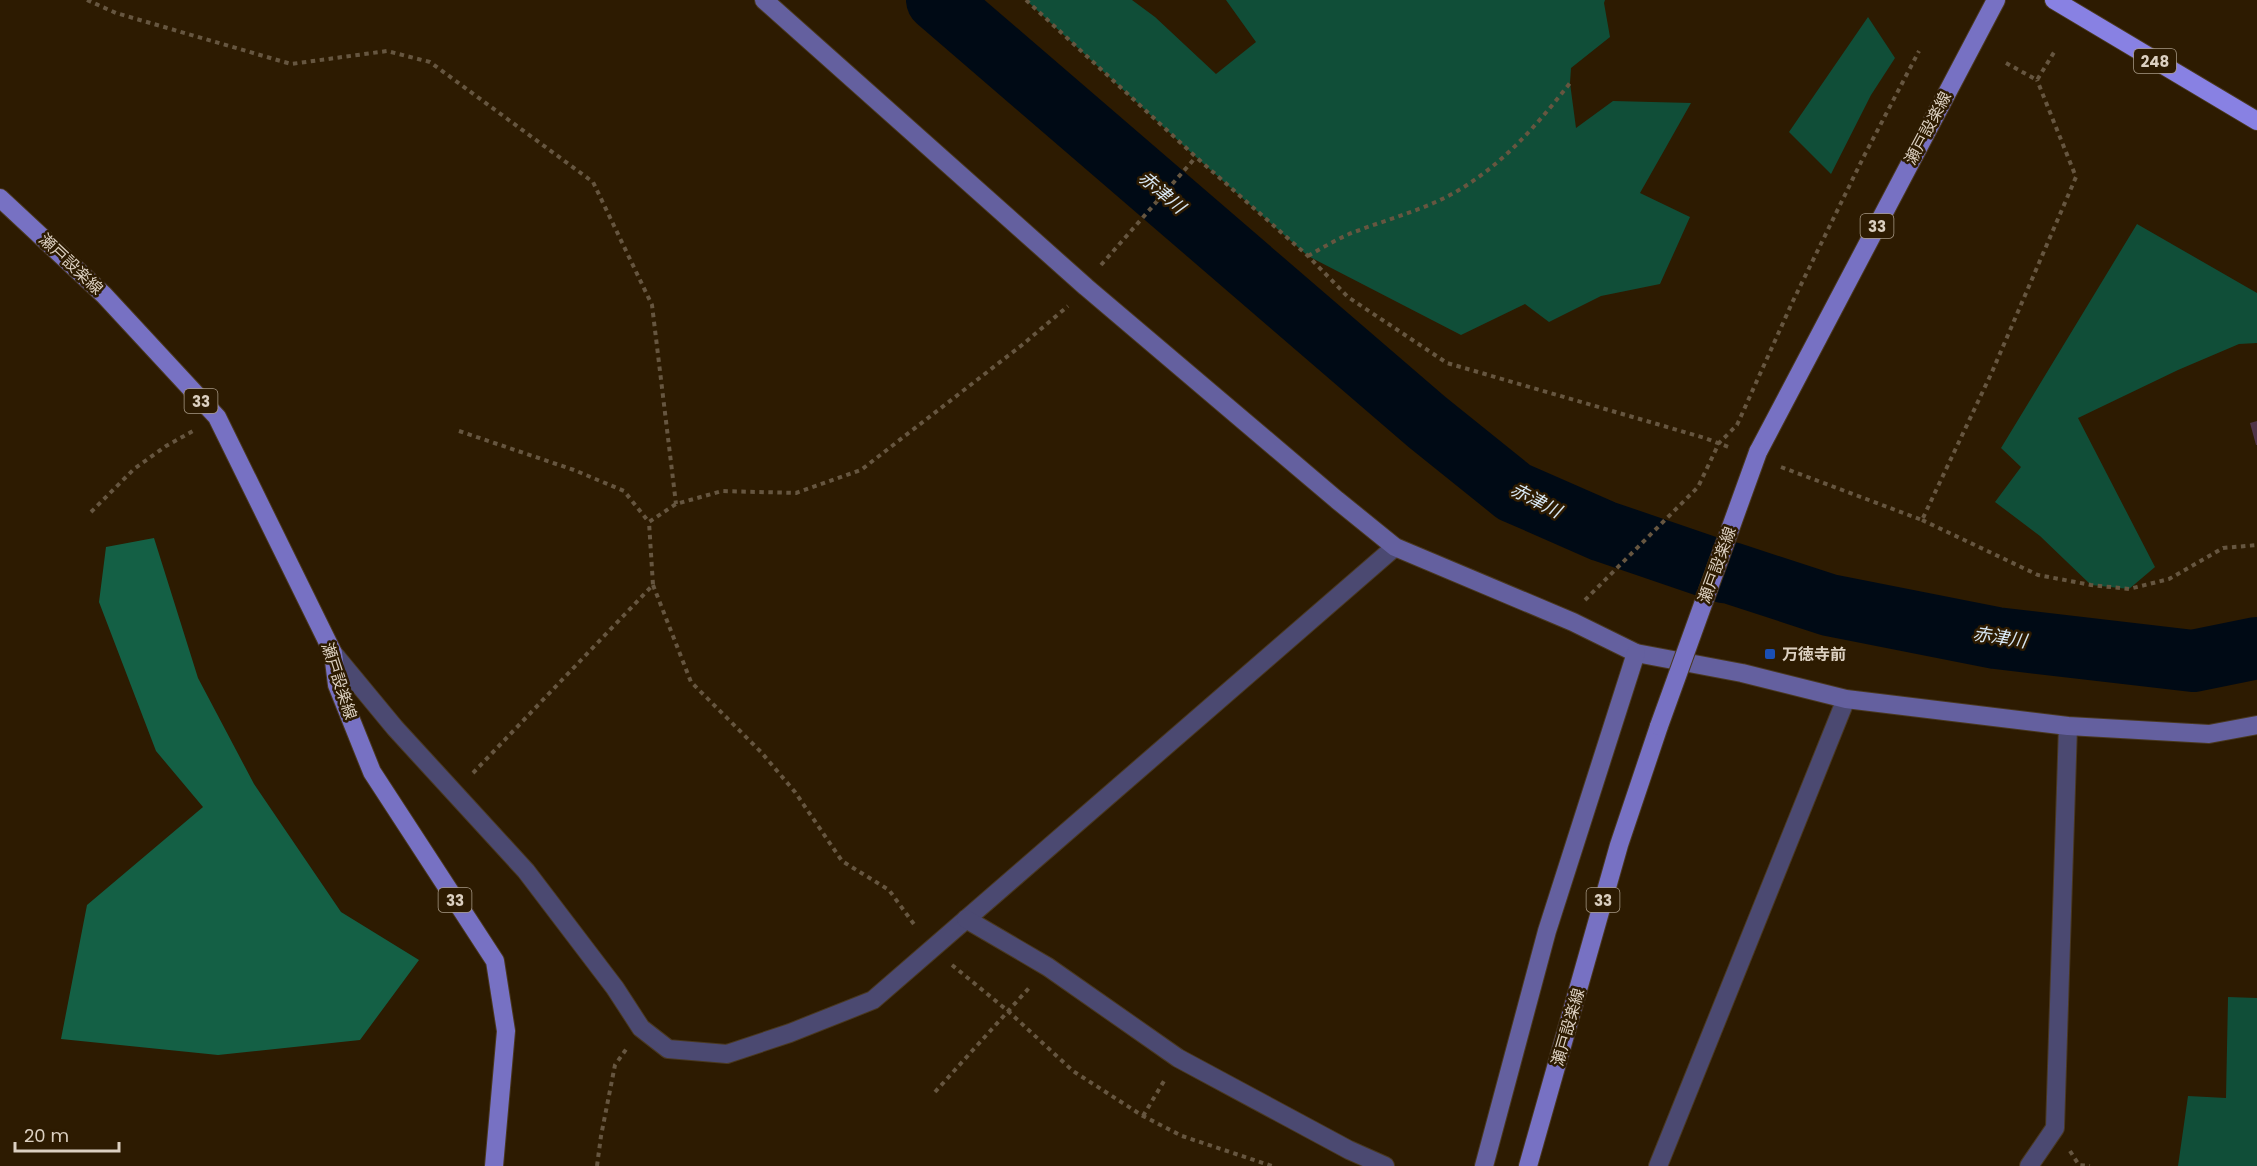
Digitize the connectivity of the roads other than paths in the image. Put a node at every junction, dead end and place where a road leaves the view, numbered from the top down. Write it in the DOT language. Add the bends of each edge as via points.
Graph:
graph roads {
  1 [pos="764,0"];
  2 [pos="1995,0"];
  3 [pos="2054,0"];
  4 [pos="2257,121"];
  5 [pos="0,198"];
  6 [pos="1395,547"];
  7 [pos="333,653"];
  8 [pos="1636,653"];
  9 [pos="1846,699"];
  10 [pos="2257,725"];
  11 [pos="2068,726"];
  12 [pos="966,919"];
  13 [pos="494,1166"];
  14 [pos="1385,1166"];
  15 [pos="1484,1166"];
  16 [pos="1528,1166"];
  17 [pos="1658,1166"];
  18 [pos="2029,1166"];
  1 -- 6 [label="street" via="1086,287"];
  2 -- 16 [label="main road, 瀬戸設楽線 / 33, bridge" via="1749,452 1619,845"];
  3 -- 4 [label="highway, 248"];
  5 -- 7 [label="main road, 瀬戸設楽線 / 33" via="104,295 217,417"];
  6 -- 8 [label="street" via="1573,622"];
  6 -- 12 [label="street"];
  7 -- 12 [label="street" via="395,728 526,871 641,1028 668,1049 727,1054 873,1000"];
  7 -- 13 [label="main road, 瀬戸設楽線 / 33" via="337,685 372,772 495,961 506,1031"];
  8 -- 9 [label="street" via="1742,673"];
  8 -- 15 [label="street" via="1547,931"];
  9 -- 11 [label="street"];
  9 -- 17 [label="street"];
  10 -- 11 [label="street" via="2209,734"];
  11 -- 18 [label="street" via="2055,1128"];
  12 -- 14 [label="street" via="1048,967 1178,1058"];
}
